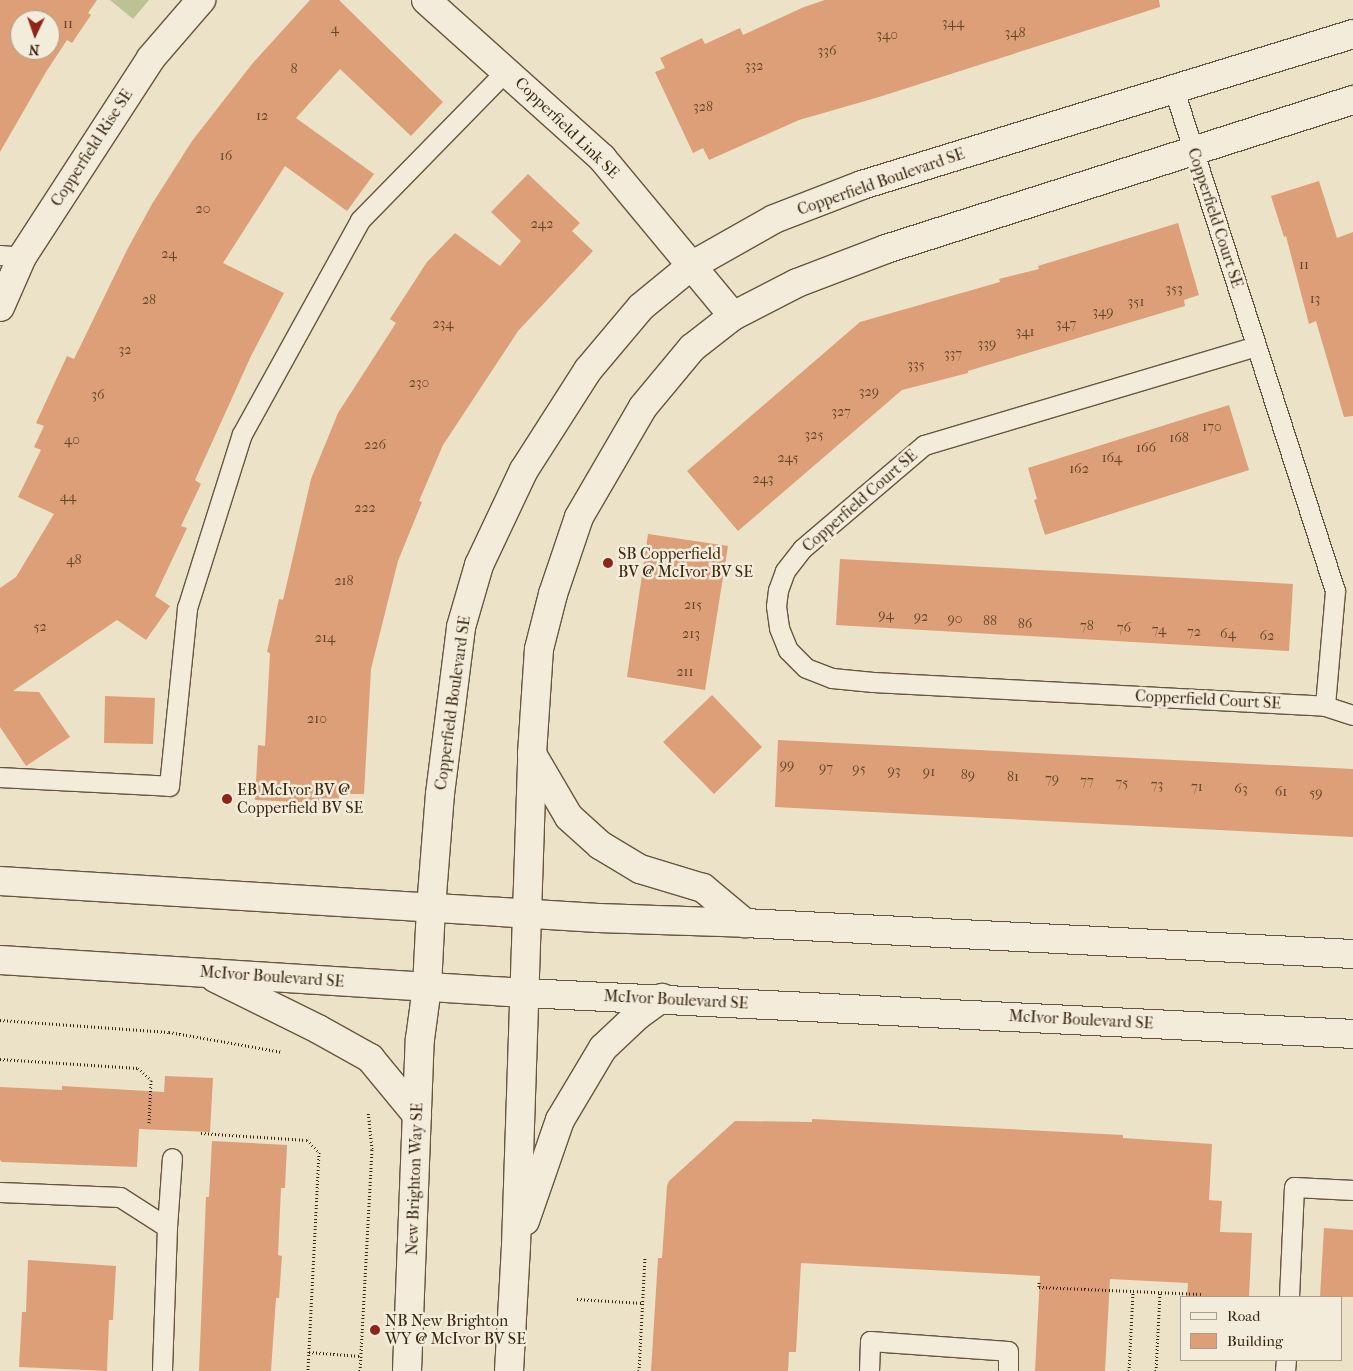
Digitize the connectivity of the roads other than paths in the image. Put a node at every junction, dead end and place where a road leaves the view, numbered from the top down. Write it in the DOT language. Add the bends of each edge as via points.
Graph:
graph roads {
  1 [pos="201,0"];
  2 [pos="426,0"];
  3 [pos="1353,34"];
  4 [pos="507,70"];
  5 [pos="1174,90"];
  6 [pos="1353,100"];
  7 [pos="1194,151"];
  8 [pos="11,256"];
  9 [pos="692,266"];
  10 [pos="0,307"];
  11 [pos="733,316"];
  12 [pos="1256,346"];
  13 [pos="1325,706"];
  14 [pos="1353,715"];
  15 [pos="532,754"];
  16 [pos="0,777"];
  17 [pos="0,881"];
  18 [pos="431,908"];
  19 [pos="527,914"];
  20 [pos="745,923"];
  21 [pos="1353,954"];
  22 [pos="0,960"];
  23 [pos="204,972"];
  24 [pos="427,987"];
  25 [pos="525,993"];
  26 [pos="662,998"];
  27 [pos="1353,1034"];
  28 [pos="417,1115"];
  29 [pos="172,1158"];
  30 [pos="1353,1190"];
  31 [pos="0,1192"];
  32 [pos="167,1227"];
  33 [pos="516,1246"];
  34 [pos="1289,1296"];
  35 [pos="162,1371"];
  36 [pos="407,1371"];
  37 [pos="509,1371"];
  38 [pos="869,1371"];
  39 [pos="1008,1371"];
  1 -- 8 [label="street, Copperfield Rise SE" via="151,58"];
  2 -- 4 [label="street, Copperfield Link SE"];
  3 -- 5 [label="street, Copperfield Boulevard SE"];
  4 -- 9 [label="street, Copperfield Link SE" via="602,158"];
  4 -- 16 [label="lane" via="360,220 242,434 187,608 169,786"];
  5 -- 7 [label="lane, Copperfield Court SE"];
  5 -- 9 [label="street, Copperfield Boulevard SE" via="862,185 774,219"];
  6 -- 7 [label="street"];
  7 -- 11 [label="street" via="886,248 797,283"];
  7 -- 12 [label="lane, Copperfield Court SE"];
  8 -- 10 [label="street, Copperfield Rise SE"];
  9 -- 11 [label="street, Copperfield Link SE"];
  9 -- 18 [label="street, Copperfield Boulevard SE" via="641,307 588,370 524,470 479,565 462,627 440,794"];
  11 -- 15 [label="street" via="692,348 643,408 579,517 553,594 539,649"];
  12 -- 13 [label="lane, Copperfield Court SE" via="1335,590"];
  12 -- 13 [label="lane, Copperfield Court SE" via="924,445 802,549 785,571 778,590 779,628 788,650 806,668 832,678"];
  13 -- 14 [label="lane, Copperfield Court SE"];
  15 -- 19 [label="street"];
  15 -- 20 [label="street" via="569,817 600,845 640,869 702,888"];
  17 -- 18 [label="street"];
  18 -- 19 [label="street"];
  18 -- 24 [label="street, Copperfield Boulevard SE"];
  19 -- 20 [label="street"];
  19 -- 25 [label="street"];
  20 -- 21 [label="street"];
  22 -- 23 [label="street, McIvor Boulevard SE"];
  23 -- 24 [label="street, McIvor Boulevard SE"];
  23 -- 28 [label="street" via="370,1058"];
  24 -- 25 [label="street, McIvor Boulevard SE"];
  24 -- 28 [label="street, New Brighton Way SE" via="420,1039"];
  25 -- 26 [label="street, McIvor Boulevard SE"];
  25 -- 33 [label="street"];
  26 -- 27 [label="street, McIvor Boulevard SE"];
  26 -- 33 [label="street" via="603,1048 560,1120"];
  28 -- 36 [label="street, New Brighton Way SE"];
  29 -- 32 [label="lane"];
  30 -- 34 [label="lane" via="1294,1186"];
  31 -- 32 [label="lane" via="120,1197"];
  32 -- 35 [label="lane"];
  33 -- 37 [label="street"];
  38 -- 39 [label="lane" via="870,1341 1008,1351"];
}
